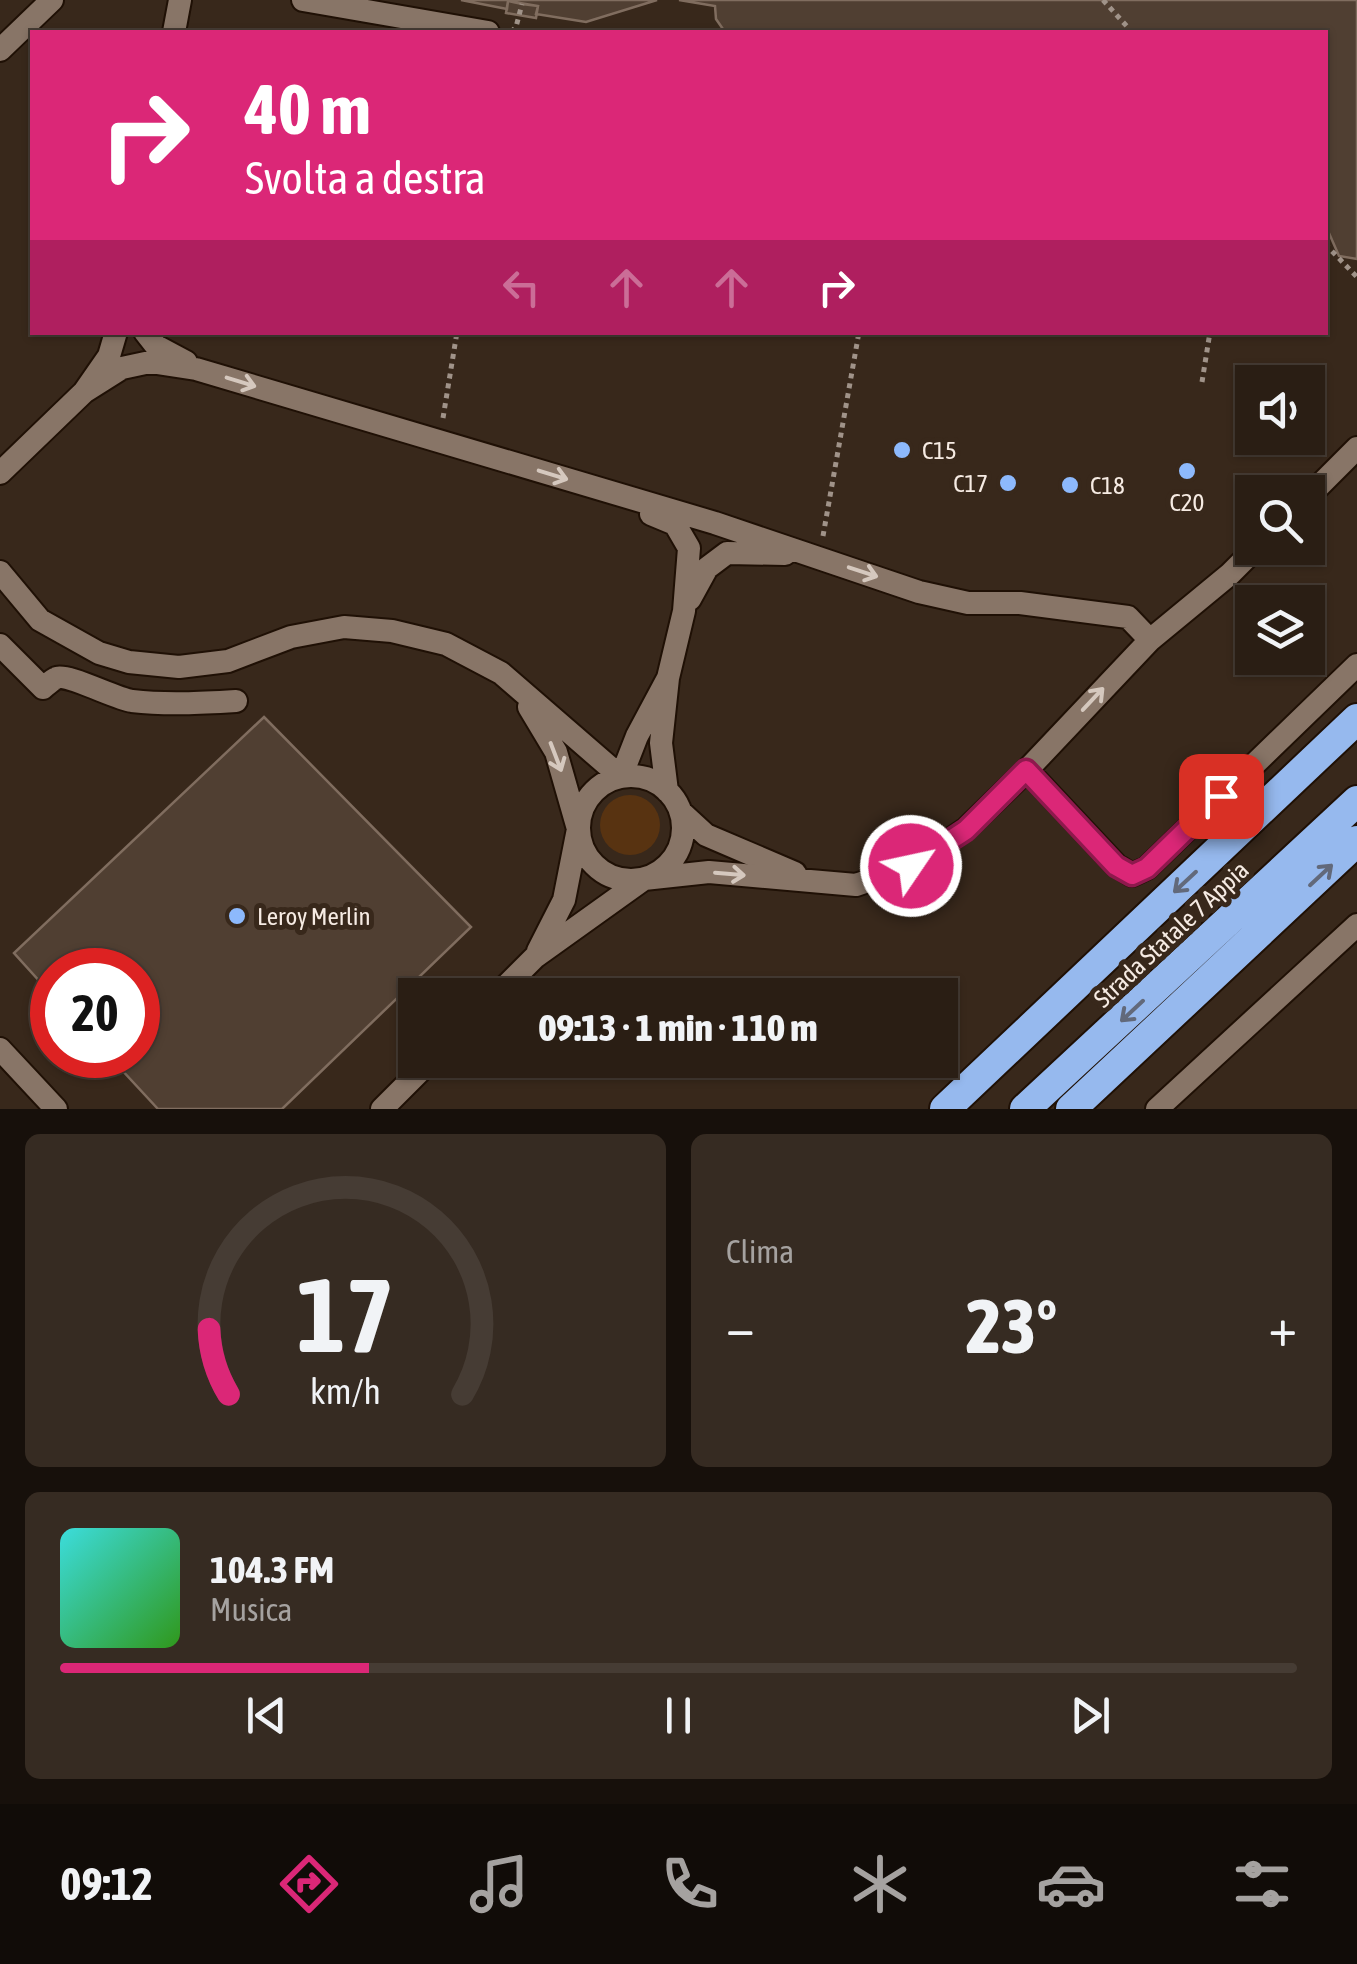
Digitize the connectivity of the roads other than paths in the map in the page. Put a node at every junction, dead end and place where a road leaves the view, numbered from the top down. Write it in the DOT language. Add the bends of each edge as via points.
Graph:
graph roads {
  1 [pos="52,0"];
  2 [pos="180,0"];
  3 [pos="303,0"];
  4 [pos="174,30"];
  5 [pos="476,30"];
  6 [pos="0,50"];
  7 [pos="115,335"];
  8 [pos="147,335"];
  9 [pos="196,368"];
  10 [pos="84,392"];
  11 [pos="1357,448"];
  12 [pos="0,473"];
  13 [pos="1325,480"];
  14 [pos="594,488"];
  15 [pos="810,557"];
  16 [pos="1239,565"];
  17 [pos="0,572"];
  18 [pos="684,611"];
  19 [pos="1150,640"];
  20 [pos="0,645"];
  21 [pos="1357,665"];
  22 [pos="668,678"];
  23 [pos="520,691"];
  24 [pos="236,701"];
  25 [pos="1357,719"];
  26 [pos="1026,770"];
  27 [pos="620,777"];
  28 [pos="667,791"];
  29 [pos="1357,802"];
  30 [pos="680,812"];
  31 [pos="578,828"];
  32 [pos="1357,842"];
  33 [pos="644,879"];
  34 [pos="817,882"];
  35 [pos="1357,926"];
  36 [pos="535,956"];
  37 [pos="513,978"];
  38 [pos="0,1048"];
  39 [pos="413,1078"];
  40 [pos="56,1109"];
  41 [pos="382,1109"];
  42 [pos="945,1109"];
  43 [pos="1025,1109"];
  44 [pos="1072,1109"];
  45 [pos="1157,1109"];
  1 -- 6 [label="street"];
  2 -- 4 [label="street"];
  3 -- 5 [label="street"];
  7 -- 10 [label="street"];
  8 -- 9 [label="street"];
  9 -- 10 [label="street" via="150,362 122,368"];
  9 -- 14 [label="street, one-way"];
  10 -- 12 [label="street"];
  11 -- 13 [label="street"];
  14 -- 15 [label="street"];
  14 -- 18 [label="street" via="675,524 689,548"];
  15 -- 18 [label="street" via="727,554 707,568"];
  15 -- 19 [label="street, one-way" via="968,603 1128,617"];
  16 -- 19 [label="street"];
  17 -- 23 [label="street" via="40,620 100,654 129,662 178,667 228,661 291,637 344,628 446,644 501,672"];
  18 -- 22 [label="street"];
  26 -- 19 [label="street, one-way"];
  20 -- 24 [label="street" via="44,688 66,676 130,700"];
  21 -- 26 [label="street" via="1147,868 1132,875"];
  22 -- 27 [label="street"];
  22 -- 28 [label="street" via="661,743"];
  23 -- 27 [label="street"];
  23 -- 31 [label="street, one-way" via="556,752"];
  25 -- 42 [label="highway, one-way"];
  26 -- 34 [label="street" via="966,830 911,866 856,886"];
  27 -- 28 [label="street" via="653,781"];
  27 -- 31 [label="street" via="590,795"];
  28 -- 30 [label="street"];
  29 -- 43 [label="highway, Strada Statale 7 Appia, one-way"];
  30 -- 33 [label="street" via="683,829 672,861"];
  30 -- 34 [label="street" via="706,835"];
  31 -- 33 [label="street" via="598,870 612,878"];
  31 -- 36 [label="street" via="564,900"];
  44 -- 32 [label="highway, one-way"];
  33 -- 34 [label="street, one-way" via="710,872"];
  33 -- 36 [label="street"];
  35 -- 45 [label="street"];
  36 -- 37 [label="street"];
  38 -- 40 [label="street"];
  39 -- 41 [label="street"];
}
